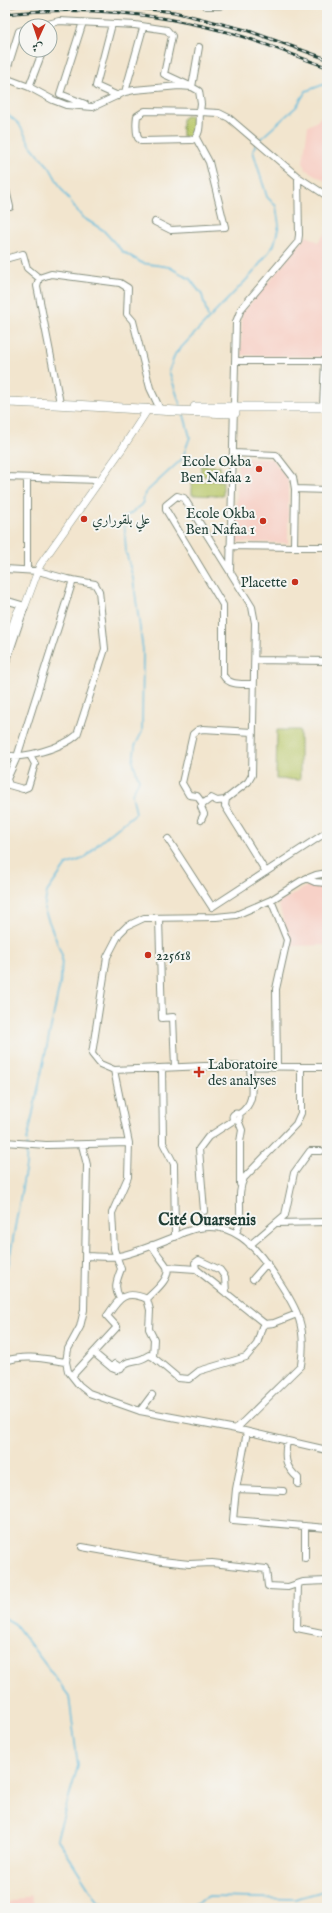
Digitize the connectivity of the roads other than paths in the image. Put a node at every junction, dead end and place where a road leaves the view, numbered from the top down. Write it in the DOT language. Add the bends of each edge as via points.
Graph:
graph roads {
  1 [pos="206,5"];
  2 [pos="220,5"];
  3 [pos="58,22"];
  4 [pos="83,22"];
  5 [pos="112,24"];
  6 [pos="144,28"];
  7 [pos="18,34"];
  8 [pos="199,47"];
  9 [pos="40,58"];
  10 [pos="5,77"];
  11 [pos="30,87"];
  12 [pos="192,87"];
  13 [pos="125,92"];
  14 [pos="118,96"];
  15 [pos="93,107"];
  16 [pos="200,112"];
  17 [pos="196,138"];
  18 [pos="298,177"];
  19 [pos="5,186"];
  20 [pos="327,196"];
  21 [pos="10,207"];
  22 [pos="155,222"];
  23 [pos="5,259"];
  24 [pos="39,278"];
  25 [pos="235,361"];
  26 [pos="326,361"];
  27 [pos="5,402"];
  28 [pos="60,403"];
  29 [pos="159,407"];
  30 [pos="325,407"];
  31 [pos="148,409"];
  32 [pos="170,409"];
  33 [pos="235,410"];
  34 [pos="233,453"];
  35 [pos="5,477"];
  36 [pos="27,478"];
  37 [pos="99,480"];
  38 [pos="295,489"];
  39 [pos="327,490"];
  40 [pos="230,546"];
  41 [pos="294,547"];
  42 [pos="327,547"];
  43 [pos="5,569"];
  44 [pos="27,570"];
  45 [pos="230,570"];
  46 [pos="38,571"];
  47 [pos="73,580"];
  48 [pos="5,600"];
  49 [pos="25,606"];
  50 [pos="5,648"];
  51 [pos="254,660"];
  52 [pos="327,661"];
  53 [pos="5,666"];
  54 [pos="253,684"];
  55 [pos="252,732"];
  56 [pos="5,755"];
  57 [pos="30,755"];
  58 [pos="17,757"];
  59 [pos="225,800"];
  60 [pos="203,804"];
  61 [pos="201,820"];
  62 [pos="327,832"];
  63 [pos="168,839"];
  64 [pos="266,872"];
  65 [pos="327,873"];
  66 [pos="306,878"];
  67 [pos="327,883"];
  68 [pos="271,900"];
  69 [pos="160,918"];
  70 [pos="277,1066"];
  71 [pos="175,1067"];
  72 [pos="250,1067"];
  73 [pos="301,1067"];
  74 [pos="327,1067"];
  75 [pos="162,1068"];
  76 [pos="114,1070"];
  77 [pos="237,1118"];
  78 [pos="5,1142"];
  79 [pos="82,1144"];
  80 [pos="128,1144"];
  81 [pos="321,1151"];
  82 [pos="240,1186"];
  83 [pos="204,1211"];
  84 [pos="327,1222"];
  85 [pos="276,1223"];
  86 [pos="236,1233"];
  87 [pos="175,1237"];
  88 [pos="152,1245"];
  89 [pos="250,1245"];
  90 [pos="86,1256"];
  91 [pos="118,1256"];
  92 [pos="267,1263"];
  93 [pos="167,1267"];
  94 [pos="196,1269"];
  95 [pos="253,1280"];
  96 [pos="226,1293"];
  97 [pos="120,1298"];
  98 [pos="147,1299"];
  99 [pos="297,1314"];
  100 [pos="265,1324"];
  101 [pos="94,1353"];
  102 [pos="153,1357"];
  103 [pos="5,1361"];
  104 [pos="66,1362"];
  105 [pos="72,1376"];
  106 [pos="152,1395"];
  107 [pos="140,1411"];
  108 [pos="236,1429"];
  109 [pos="247,1432"];
  110 [pos="287,1441"];
  111 [pos="327,1450"];
  112 [pos="298,1484"];
  113 [pos="236,1489"];
  114 [pos="283,1491"];
  115 [pos="305,1526"];
  116 [pos="327,1528"];
  117 [pos="82,1547"];
  118 [pos="304,1558"];
  119 [pos="327,1581"];
  120 [pos="298,1584"];
  121 [pos="327,1634"];
  1 -- 2 [label="main road"];
  3 -- 4 [label="street"];
  4 -- 5 [label="street"];
  4 -- 15 [label="street" via="60,94"];
  5 -- 6 [label="street"];
  5 -- 14 [label="street" via="96,86"];
  6 -- 12 [label="street" via="167,30 172,36 164,74"];
  6 -- 13 [label="street"];
  7 -- 10 [label="street"];
  8 -- 12 [label="street"];
  9 -- 11 [label="street"];
  10 -- 11 [label="street"];
  11 -- 15 [label="street" via="53,100"];
  12 -- 13 [label="street" via="160,87"];
  12 -- 16 [label="street" via="199,91 202,104"];
  13 -- 14 [label="street"];
  14 -- 15 [label="street"];
  16 -- 17 [label="street" via="199,134"];
  16 -- 17 [label="street" via="145,111 137,116 136,120 136,134 141,141"];
  16 -- 18 [label="street" via="224,115"];
  17 -- 22 [label="street" via="209,162 225,227 171,230"];
  18 -- 20 [label="street"];
  18 -- 25 [label="street" via="298,242 237,315"];
  19 -- 21 [label="street"];
  23 -- 24 [label="street" via="23,254 27,268"];
  24 -- 28 [label="street" via="37,286"];
  24 -- 29 [label="street" via="51,274 124,284 128,288 127,314 133,321 150,388"];
  25 -- 26 [label="street"];
  25 -- 33 [label="street"];
  26 -- 30 [label="street"];
  27 -- 28 [label="main road"];
  28 -- 31 [label="main road"];
  29 -- 31 [label="main road"];
  29 -- 32 [label="main road"];
  30 -- 33 [label="main road"];
  31 -- 32 [label="main road"];
  31 -- 37 [label="street"];
  32 -- 33 [label="main road"];
  33 -- 34 [label="street"];
  34 -- 38 [label="street" via="276,455 293,477"];
  34 -- 40 [label="street"];
  35 -- 36 [label="street"];
  36 -- 37 [label="street"];
  36 -- 44 [label="street"];
  37 -- 46 [label="street"];
  38 -- 39 [label="street"];
  38 -- 41 [label="street"];
  40 -- 41 [label="street"];
  40 -- 45 [label="street"];
  41 -- 42 [label="street"];
  43 -- 44 [label="street"];
  44 -- 46 [label="street"];
  45 -- 51 [label="street" via="252,607 255,623"];
  45 -- 54 [label="street" via="184,498 177,496 166,505 168,516 223,605 223,676 228,682"];
  46 -- 47 [label="street"];
  46 -- 49 [label="street"];
  47 -- 57 [label="street" via="95,584 99,591 106,649 77,735"];
  47 -- 58 [label="street"];
  48 -- 49 [label="street"];
  49 -- 50 [label="street" via="17,613"];
  49 -- 53 [label="street"];
  51 -- 52 [label="street"];
  51 -- 54 [label="street"];
  54 -- 55 [label="street"];
  55 -- 59 [label="street" via="251,779"];
  55 -- 60 [label="street" via="203,729 193,734 182,783 189,796 197,796"];
  56 -- 58 [label="street"];
  57 -- 58 [label="street"];
  57 -- 58 [label="street" via="35,764 28,787 25,788 7,783"];
  59 -- 60 [label="street" via="217,801 211,798"];
  59 -- 64 [label="street" via="225,806"];
  60 -- 61 [label="street" via="201,808 204,814"];
  62 -- 64 [label="street"];
  63 -- 64 [label="street" via="212,907"];
  65 -- 66 [label="street"];
  66 -- 67 [label="street"];
  66 -- 68 [label="street"];
  68 -- 69 [label="street" via="227,917"];
  68 -- 70 [label="street" via="287,940 276,989"];
  69 -- 71 [label="street" via="162,1018 173,1017"];
  69 -- 76 [label="street" via="144,918 127,926 113,943 107,957 92,1054 100,1064"];
  70 -- 72 [label="street"];
  70 -- 73 [label="street"];
  71 -- 72 [label="street"];
  71 -- 75 [label="street"];
  72 -- 77 [label="street" via="252,1099"];
  73 -- 74 [label="street"];
  73 -- 82 [label="street" via="301,1113 296,1124 244,1178"];
  75 -- 76 [label="street"];
  75 -- 87 [label="street" via="163,1143 174,1164"];
  76 -- 80 [label="street"];
  77 -- 82 [label="street" via="242,1130"];
  77 -- 83 [label="street" via="208,1137 199,1149"];
  78 -- 79 [label="street"];
  79 -- 80 [label="street"];
  79 -- 90 [label="street" via="87,1165"];
  80 -- 91 [label="street" via="128,1177 112,1213 114,1249"];
  81 -- 85 [label="street" via="310,1151 294,1173 285,1215"];
  82 -- 86 [label="street" via="240,1219"];
  84 -- 85 [label="street"];
  85 -- 89 [label="street"];
  86 -- 87 [label="street" via="212,1227 187,1231"];
  86 -- 89 [label="street"];
  87 -- 88 [label="street"];
  88 -- 91 [label="street"];
  88 -- 93 [label="street"];
  89 -- 92 [label="street"];
  90 -- 91 [label="street"];
  90 -- 104 [label="street" via="83,1316 68,1349"];
  91 -- 97 [label="street" via="121,1269 116,1280 116,1292"];
  92 -- 95 [label="street"];
  92 -- 99 [label="street"];
  93 -- 94 [label="street"];
  93 -- 98 [label="street" via="164,1280"];
  94 -- 96 [label="street"];
  94 -- 96 [label="street" via="195,1263 199,1260 220,1270 225,1277"];
  96 -- 100 [label="street"];
  97 -- 98 [label="street" via="131,1295"];
  97 -- 101 [label="street" via="107,1316 117,1327"];
  98 -- 102 [label="street" via="150,1310 149,1329 154,1339"];
  99 -- 100 [label="street"];
  99 -- 108 [label="street" via="303,1330 301,1365"];
  100 -- 102 [label="street" via="257,1344 246,1357 198,1370 189,1380 178,1378"];
  101 -- 102 [label="street" via="117,1370 129,1362 149,1355"];
  101 -- 105 [label="street"];
  103 -- 104 [label="street" via="28,1356"];
  104 -- 105 [label="street"];
  105 -- 107 [label="street" via="89,1393"];
  106 -- 107 [label="street"];
  107 -- 108 [label="street"];
  108 -- 109 [label="street"];
  109 -- 110 [label="street"];
  109 -- 113 [label="street"];
  110 -- 111 [label="street"];
  110 -- 112 [label="street" via="284,1456 292,1473 298,1478"];
  113 -- 114 [label="street"];
  113 -- 115 [label="street" via="232,1520"];
  115 -- 116 [label="street"];
  115 -- 118 [label="street"];
  117 -- 120 [label="street" via="162,1561 266,1569 268,1586 288,1587"];
  119 -- 120 [label="street"];
  120 -- 121 [label="street" via="297,1628"];
}
